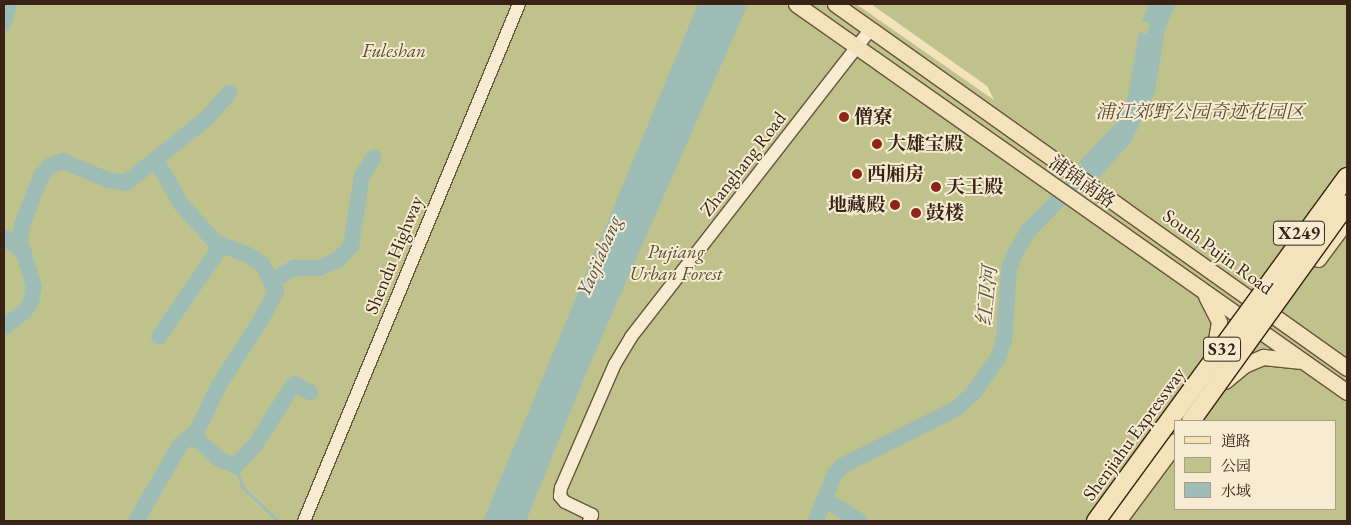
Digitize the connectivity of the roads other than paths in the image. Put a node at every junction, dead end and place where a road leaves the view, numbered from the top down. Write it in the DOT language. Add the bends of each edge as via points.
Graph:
graph roads {
  1 [pos="519,4"];
  2 [pos="796,4"];
  3 [pos="835,4"];
  4 [pos="871,29"];
  5 [pos="856,48"];
  6 [pos="1347,166"];
  7 [pos="1347,177"];
  8 [pos="1347,204"];
  9 [pos="1347,220"];
  10 [pos="1202,291"];
  11 [pos="1252,301"];
  12 [pos="1274,317"];
  13 [pos="1240,318"];
  14 [pos="1261,333"];
  15 [pos="1213,355"];
  16 [pos="1307,364"];
  17 [pos="1347,368"];
  18 [pos="1225,381"];
  19 [pos="1347,392"];
  20 [pos="1194,420"];
  21 [pos="1194,420"];
  22 [pos="1174,444"];
  23 [pos="1174,449"];
  24 [pos="304,521"];
  25 [pos="590,521"];
  26 [pos="1093,521"];
  27 [pos="1096,521"];
  28 [pos="1119,521"];
  1 -- 24 [label="street, Shendu Highway"];
  2 -- 5 [label="main road, 浦锦南路"];
  3 -- 4 [label="main road, South Pujin Road"];
  4 -- 5 [label="street, Zhanghang Road"];
  4 -- 11 [label="main road, South Pujin Road"];
  5 -- 10 [label="main road, 浦锦南路"];
  5 -- 25 [label="street, Zhanghang Road" via="631,337 615,364 561,488 560,496 565,502 592,515"];
  6 -- 11 [label="main road, X249"];
  7 -- 27 [label="highway, Shenjiahu Expressway / S32, bridge"];
  8 -- 20 [label="highway, Shenjiahu Expressway / S32, bridge"];
  9 -- 12 [label="main road"];
  10 -- 13 [label="main road, 浦锦南路"];
  10 -- 15 [label="main road" via="1213,305 1219,322"];
  11 -- 12 [label="main road, South Pujin Road"];
  11 -- 13 [label="main road, X249"];
  12 -- 14 [label="main road"];
  12 -- 17 [label="main road, South Pujin Road"];
  13 -- 14 [label="main road, 浦锦南路"];
  13 -- 15 [label="main road, X249"];
  14 -- 16 [label="main road, 浦锦南路"];
  14 -- 18 [label="main road"];
  15 -- 26 [label="main road, X249"];
  16 -- 18 [label="main road" via="1263,357 1244,365"];
  16 -- 19 [label="main road, 浦锦南路"];
  18 -- 21 [label="main road"];
  22 -- 28 [label="highway, Shenjiahu Expressway"];
  23 -- 28 [label="main road"];
}
